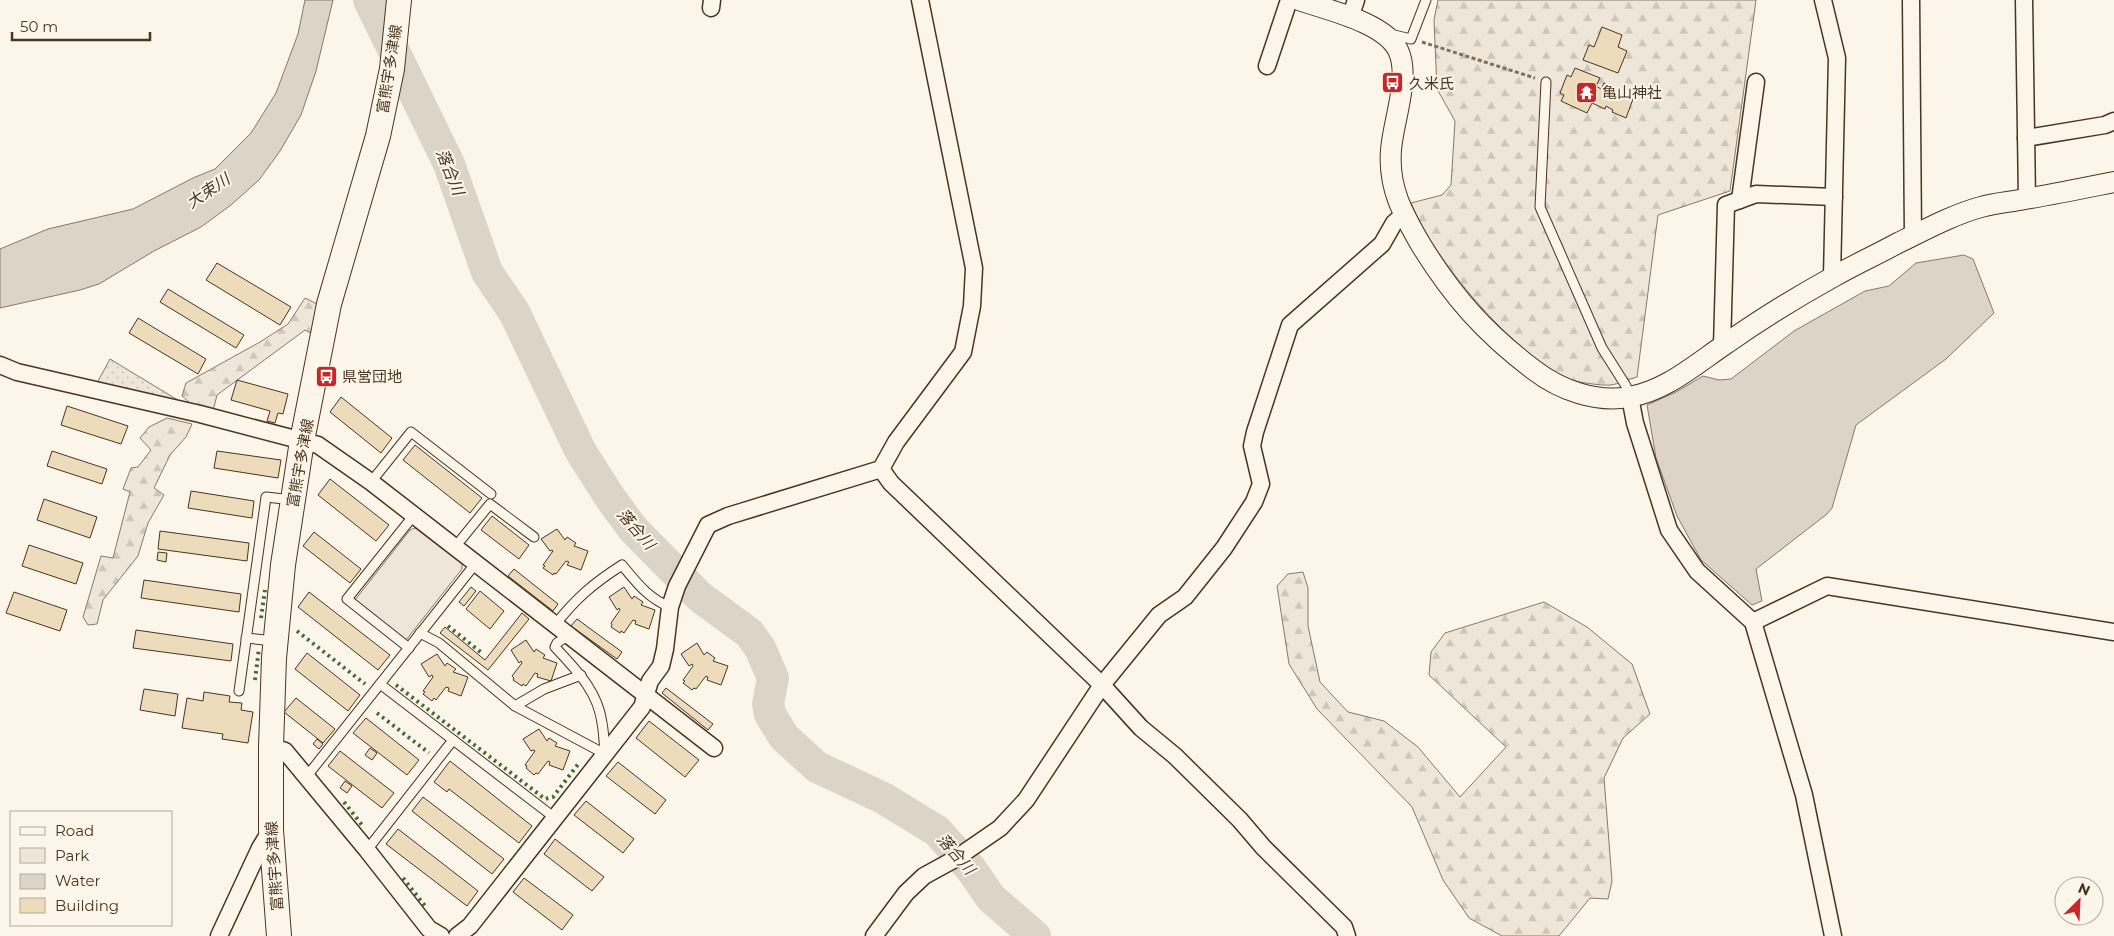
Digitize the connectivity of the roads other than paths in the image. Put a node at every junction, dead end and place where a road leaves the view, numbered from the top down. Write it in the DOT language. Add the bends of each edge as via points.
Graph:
graph roads {
  1 [pos="399,0"];
  2 [pos="920,0"];
  3 [pos="1289,0"];
  4 [pos="1299,0"];
  5 [pos="1426,0"];
  6 [pos="1823,0"];
  7 [pos="1910,0"];
  8 [pos="2024,0"];
  9 [pos="1353,9"];
  10 [pos="1380,31"];
  11 [pos="1266,66"];
  12 [pos="1546,82"];
  13 [pos="1756,82"];
  14 [pos="2114,121"];
  15 [pos="2026,138"];
  16 [pos="2114,182"];
  17 [pos="1834,197"];
  18 [pos="2027,199"];
  19 [pos="1740,200"];
  20 [pos="1403,214"];
  21 [pos="1913,236"];
  22 [pos="1832,277"];
  23 [pos="1722,347"];
  24 [pos="0,365"];
  25 [pos="1630,397"];
  26 [pos="302,441"];
  27 [pos="882,469"];
  28 [pos="371,482"];
  29 [pos="491,494"];
  30 [pos="293,500"];
  31 [pos="414,515"];
  32 [pos="534,537"];
  33 [pos="455,547"];
  34 [pos="476,563"];
  35 [pos="670,607"];
  36 [pos="1753,622"];
  37 [pos="555,625"];
  38 [pos="2114,632"];
  39 [pos="420,633"];
  40 [pos="569,635"];
  41 [pos="246,638"];
  42 [pos="276,641"];
  43 [pos="408,648"];
  44 [pos="581,676"];
  45 [pos="380,684"];
  46 [pos="1102,685"];
  47 [pos="239,691"];
  48 [pos="647,696"];
  49 [pos="515,706"];
  50 [pos="453,740"];
  51 [pos="271,747"];
  52 [pos="714,748"];
  53 [pos="605,754"];
  54 [pos="307,776"];
  55 [pos="555,818"];
  56 [pos="271,830"];
  57 [pos="367,850"];
  58 [pos="220,936"];
  59 [pos="279,936"];
  60 [pos="441,936"];
  61 [pos="457,936"];
  62 [pos="874,936"];
  63 [pos="1348,936"];
  64 [pos="1833,936"];
  1 -- 26 [label="main road, 富熊宇多津線" via="392,69 378,136 329,304"];
  2 -- 27 [label="street" via="974,268 972,306 963,352 896,442"];
  3 -- 11 [label="street"];
  4 -- 9 [label="street"];
  5 -- 10 [label="lane" via="1411,40"];
  6 -- 17 [label="street" via="1837,58"];
  7 -- 21 [label="street"];
  8 -- 15 [label="street"];
  9 -- 10 [label="street"];
  10 -- 20 [label="street" via="1397,49 1402,63 1391,152 1396,198"];
  12 -- 25 [label="lane" via="1540,207 1602,348"];
  13 -- 19 [label="street"];
  14 -- 15 [label="street"];
  15 -- 18 [label="street"];
  16 -- 18 [label="street"];
  17 -- 19 [label="street" via="1756,194"];
  17 -- 22 [label="street"];
  18 -- 21 [label="street" via="1954,216"];
  19 -- 23 [label="street" via="1726,205"];
  20 -- 25 [label="street" via="1457,299 1535,371 1584,395"];
  20 -- 46 [label="street" via="1382,244 1290,324 1252,446 1260,484 1254,502 1224,548 1185,597 1159,614"];
  21 -- 22 [label="street"];
  22 -- 23 [label="street"];
  23 -- 25 [label="street" via="1677,378"];
  24 -- 26 [label="street" via="17,372"];
  25 -- 36 [label="street" via="1635,423 1669,530 1697,571"];
  26 -- 28 [label="street" via="318,445"];
  26 -- 30 [label="main road, 富熊宇多津線"];
  27 -- 35 [label="street" via="708,525"];
  27 -- 46 [label="street" via="890,483"];
  28 -- 29 [label="lane" via="411,432"];
  28 -- 31 [label="street"];
  30 -- 41 [label="lane" via="266,498"];
  30 -- 42 [label="main road, 富熊宇多津線"];
  31 -- 33 [label="street"];
  31 -- 43 [label="lane" via="347,599"];
  32 -- 33 [label="lane" via="490,504"];
  33 -- 34 [label="street"];
  34 -- 37 [label="street"];
  34 -- 39 [label="lane"];
  35 -- 37 [label="lane" via="644,592 622,565 574,601"];
  35 -- 48 [label="street" via="666,649 661,666 650,681"];
  36 -- 38 [label="street" via="1827,586"];
  36 -- 64 [label="street" via="1804,795"];
  37 -- 40 [label="street"];
  39 -- 43 [label="lane"];
  39 -- 49 [label="lane" via="439,643"];
  40 -- 44 [label="lane" via="555,647"];
  40 -- 48 [label="street"];
  41 -- 42 [label="lane"];
  41 -- 47 [label="lane"];
  42 -- 51 [label="main road, 富熊宇多津線"];
  43 -- 45 [label="lane"];
  44 -- 49 [label="lane" via="544,689"];
  44 -- 53 [label="lane" via="594,695 602,722"];
  45 -- 50 [label="lane"];
  45 -- 54 [label="lane"];
  46 -- 62 [label="street" via="1026,800 1000,828 924,876"];
  46 -- 63 [label="street" via="1141,728 1175,756 1240,820 1344,927"];
  48 -- 52 [label="street"];
  48 -- 53 [label="street"];
  49 -- 53 [label="lane"];
  50 -- 55 [label="lane"];
  50 -- 57 [label="lane"];
  51 -- 54 [label="street" via="285,751"];
  51 -- 56 [label="main road, 富熊宇多津線"];
  53 -- 55 [label="street"];
  54 -- 57 [label="street"];
  55 -- 61 [label="street" via="470,926"];
  56 -- 58 [label="street"];
  56 -- 59 [label="main road, 富熊宇多津線"];
  57 -- 60 [label="street" via="429,929"];
}
